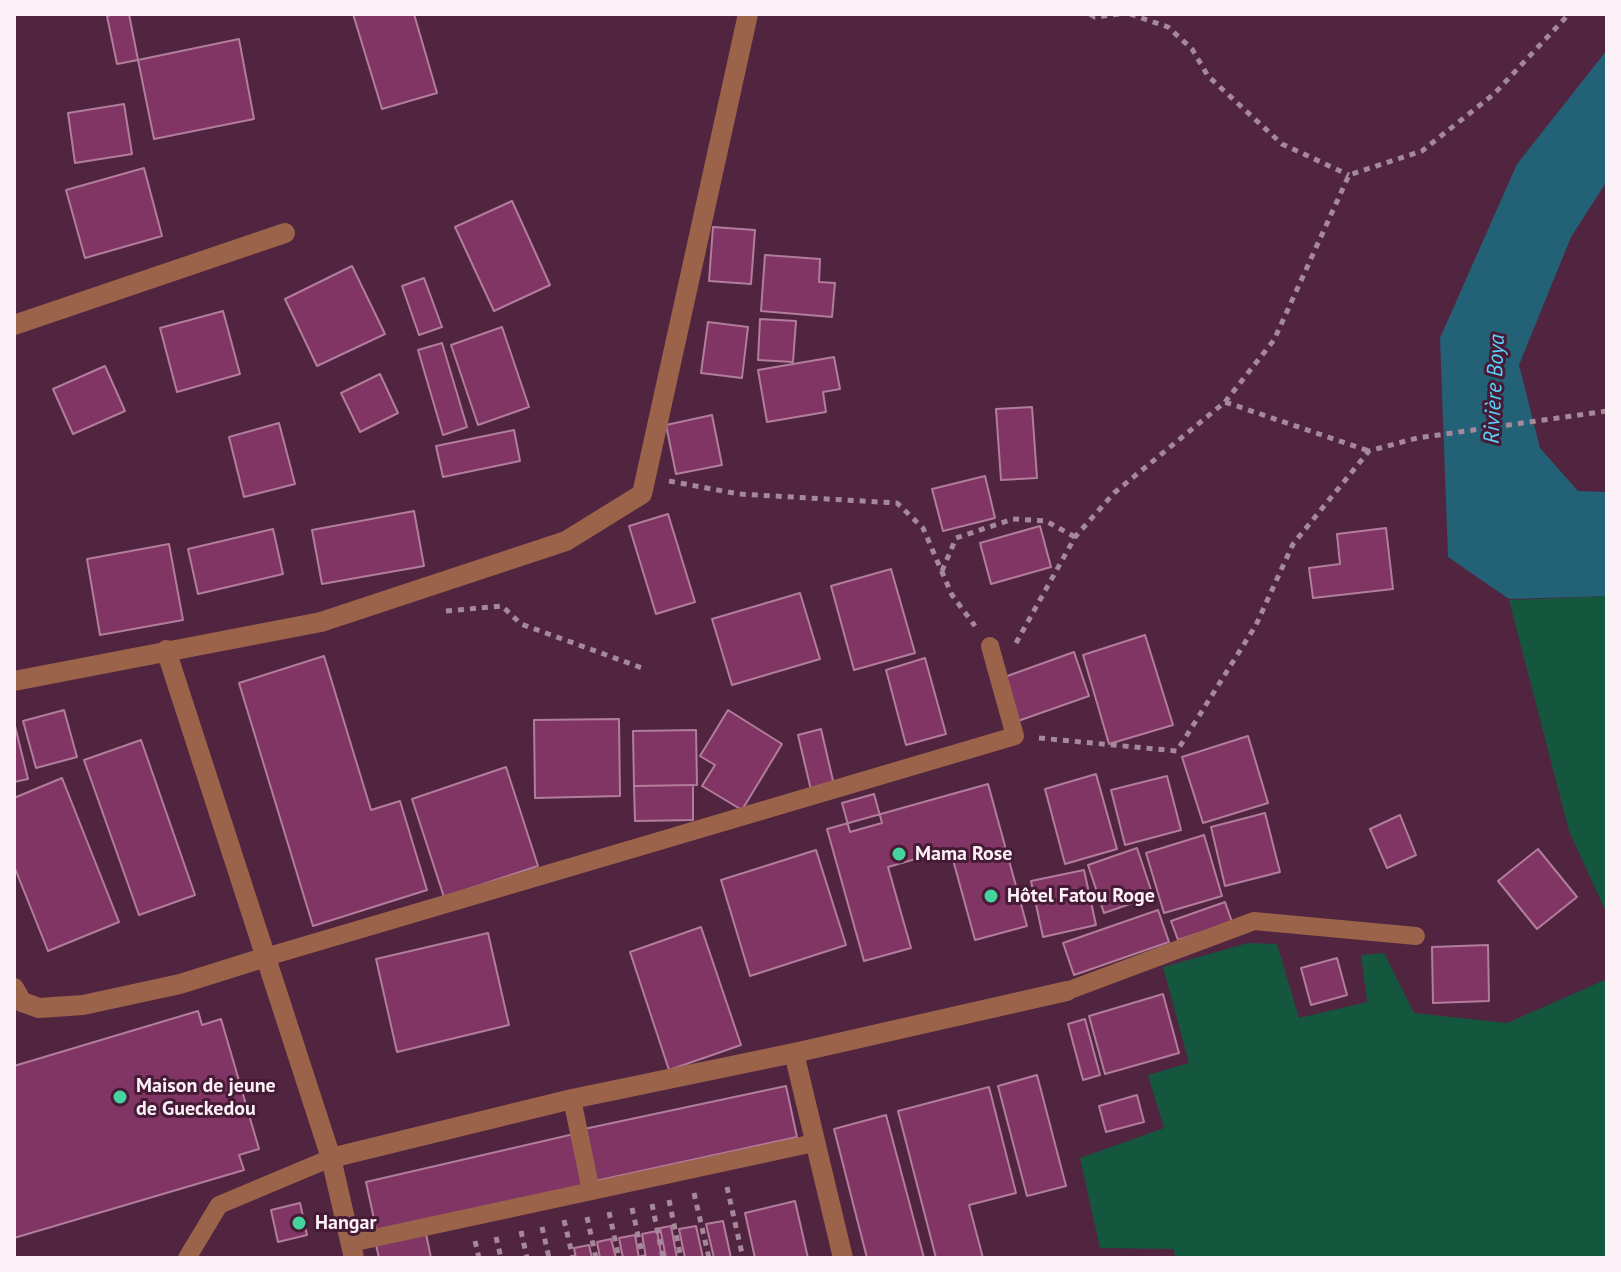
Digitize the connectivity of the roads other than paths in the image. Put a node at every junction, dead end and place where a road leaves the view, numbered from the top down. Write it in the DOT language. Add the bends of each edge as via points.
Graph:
graph roads {
  1 [pos="748,14"];
  2 [pos="285,233"];
  3 [pos="14,325"];
  4 [pos="990,646"];
  5 [pos="166,650"];
  6 [pos="14,681"];
  7 [pos="1416,936"];
  8 [pos="266,957"];
  9 [pos="14,988"];
  10 [pos="1067,991"];
  11 [pos="794,1053"];
  12 [pos="572,1099"];
  13 [pos="814,1143"];
  14 [pos="331,1158"];
  15 [pos="592,1190"];
  16 [pos="352,1250"];
  17 [pos="187,1258"];
  18 [pos="843,1258"];
  1 -- 5 [label="street" via="642,494 566,541 321,622"];
  2 -- 3 [label="street"];
  4 -- 8 [label="lane" via="1015,736"];
  5 -- 6 [label="street"];
  5 -- 8 [label="street"];
  7 -- 10 [label="lane" via="1254,921"];
  8 -- 9 [label="street" via="180,984 83,1005 39,1008 22,1002"];
  8 -- 14 [label="street"];
  10 -- 11 [label="street"];
  11 -- 12 [label="street"];
  11 -- 13 [label="street"];
  12 -- 14 [label="street"];
  12 -- 15 [label="lane"];
  13 -- 15 [label="lane"];
  13 -- 18 [label="street"];
  14 -- 16 [label="street"];
  14 -- 17 [label="lane" via="219,1205"];
  15 -- 16 [label="lane"];
}
